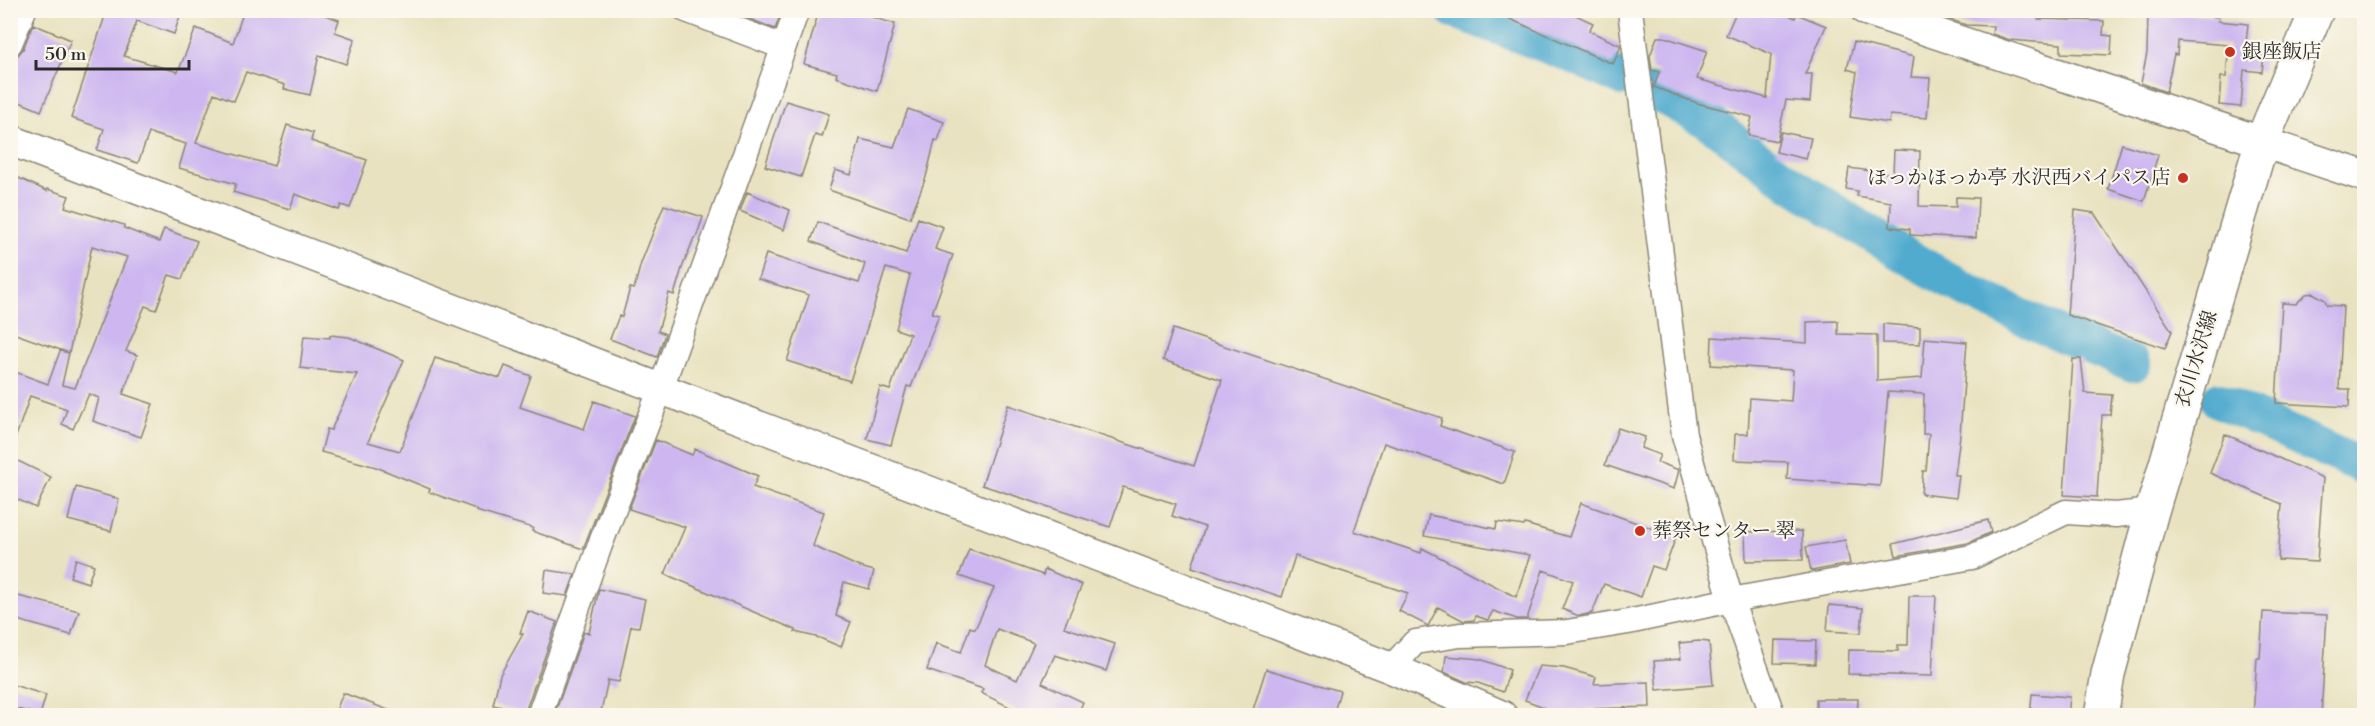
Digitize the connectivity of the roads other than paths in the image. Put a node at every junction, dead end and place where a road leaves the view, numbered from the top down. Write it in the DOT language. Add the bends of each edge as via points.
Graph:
graph roads {
  1 [pos="24,10"];
  2 [pos="686,10"];
  3 [pos="797,10"];
  4 [pos="1630,10"];
  5 [pos="1866,10"];
  6 [pos="2317,10"];
  7 [pos="10,43"];
  8 [pos="783,46"];
  9 [pos="10,140"];
  10 [pos="2262,141"];
  11 [pos="2364,176"];
  12 [pos="662,388"];
  13 [pos="2152,511"];
  14 [pos="1731,600"];
  15 [pos="1390,668"];
  16 [pos="539,716"];
  17 [pos="1502,716"];
  18 [pos="1773,716"];
  19 [pos="2101,716"];
  1 -- 7 [label="street"];
  2 -- 8 [label="street"];
  3 -- 8 [label="street"];
  4 -- 14 [label="street" via="1684,435"];
  5 -- 10 [label="street"];
  6 -- 10 [label="main road, 衣川水沢線"];
  8 -- 12 [label="street"];
  9 -- 12 [label="street"];
  10 -- 11 [label="street"];
  10 -- 13 [label="main road, 衣川水沢線"];
  12 -- 15 [label="street"];
  12 -- 16 [label="street"];
  13 -- 14 [label="street" via="2116,515 2066,512 1972,557"];
  13 -- 19 [label="main road, 衣川水沢線" via="2108,674"];
  14 -- 15 [label="street" via="1567,632 1460,634 1415,642"];
  14 -- 18 [label="street"];
  15 -- 17 [label="street"];
}
